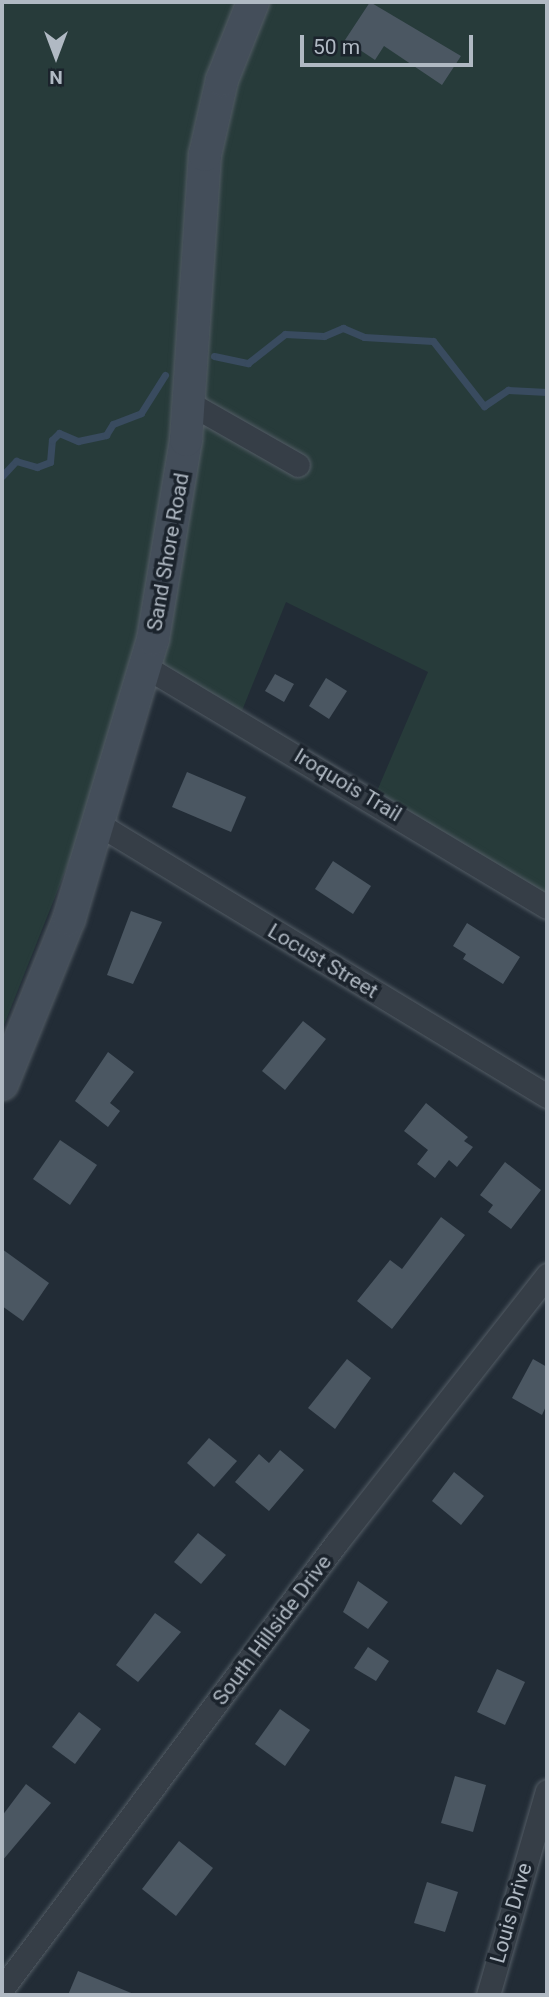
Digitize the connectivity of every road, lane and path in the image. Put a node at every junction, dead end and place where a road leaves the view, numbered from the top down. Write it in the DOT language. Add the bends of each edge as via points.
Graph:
graph roads {
  1 [pos="253,2"];
  2 [pos="189,401"];
  3 [pos="298,465"];
  4 [pos="146,667"];
  5 [pos="100,825"];
  6 [pos="547,907"];
  7 [pos="2,1084"];
  8 [pos="547,1097"];
  9 [pos="547,1275"];
  10 [pos="547,1791"];
  11 [pos="2,1989"];
  12 [pos="488,1995"];
  1 -- 2 [label="street, Sand Shore Road" via="222,80 209,134 198,219"];
  2 -- 3 [label="street"];
  2 -- 4 [label="street, Sand Shore Road" via="172,540"];
  4 -- 5 [label="street, Sand Shore Road"];
  4 -- 6 [label="street, Iroquois Trail"];
  5 -- 7 [label="street, Sand Shore Road" via="45,984"];
  5 -- 8 [label="street, Locust Street"];
  9 -- 11 [label="street, South Hillside Drive" via="337,1542"];
  10 -- 12 [label="street, Louis Drive"];
}
